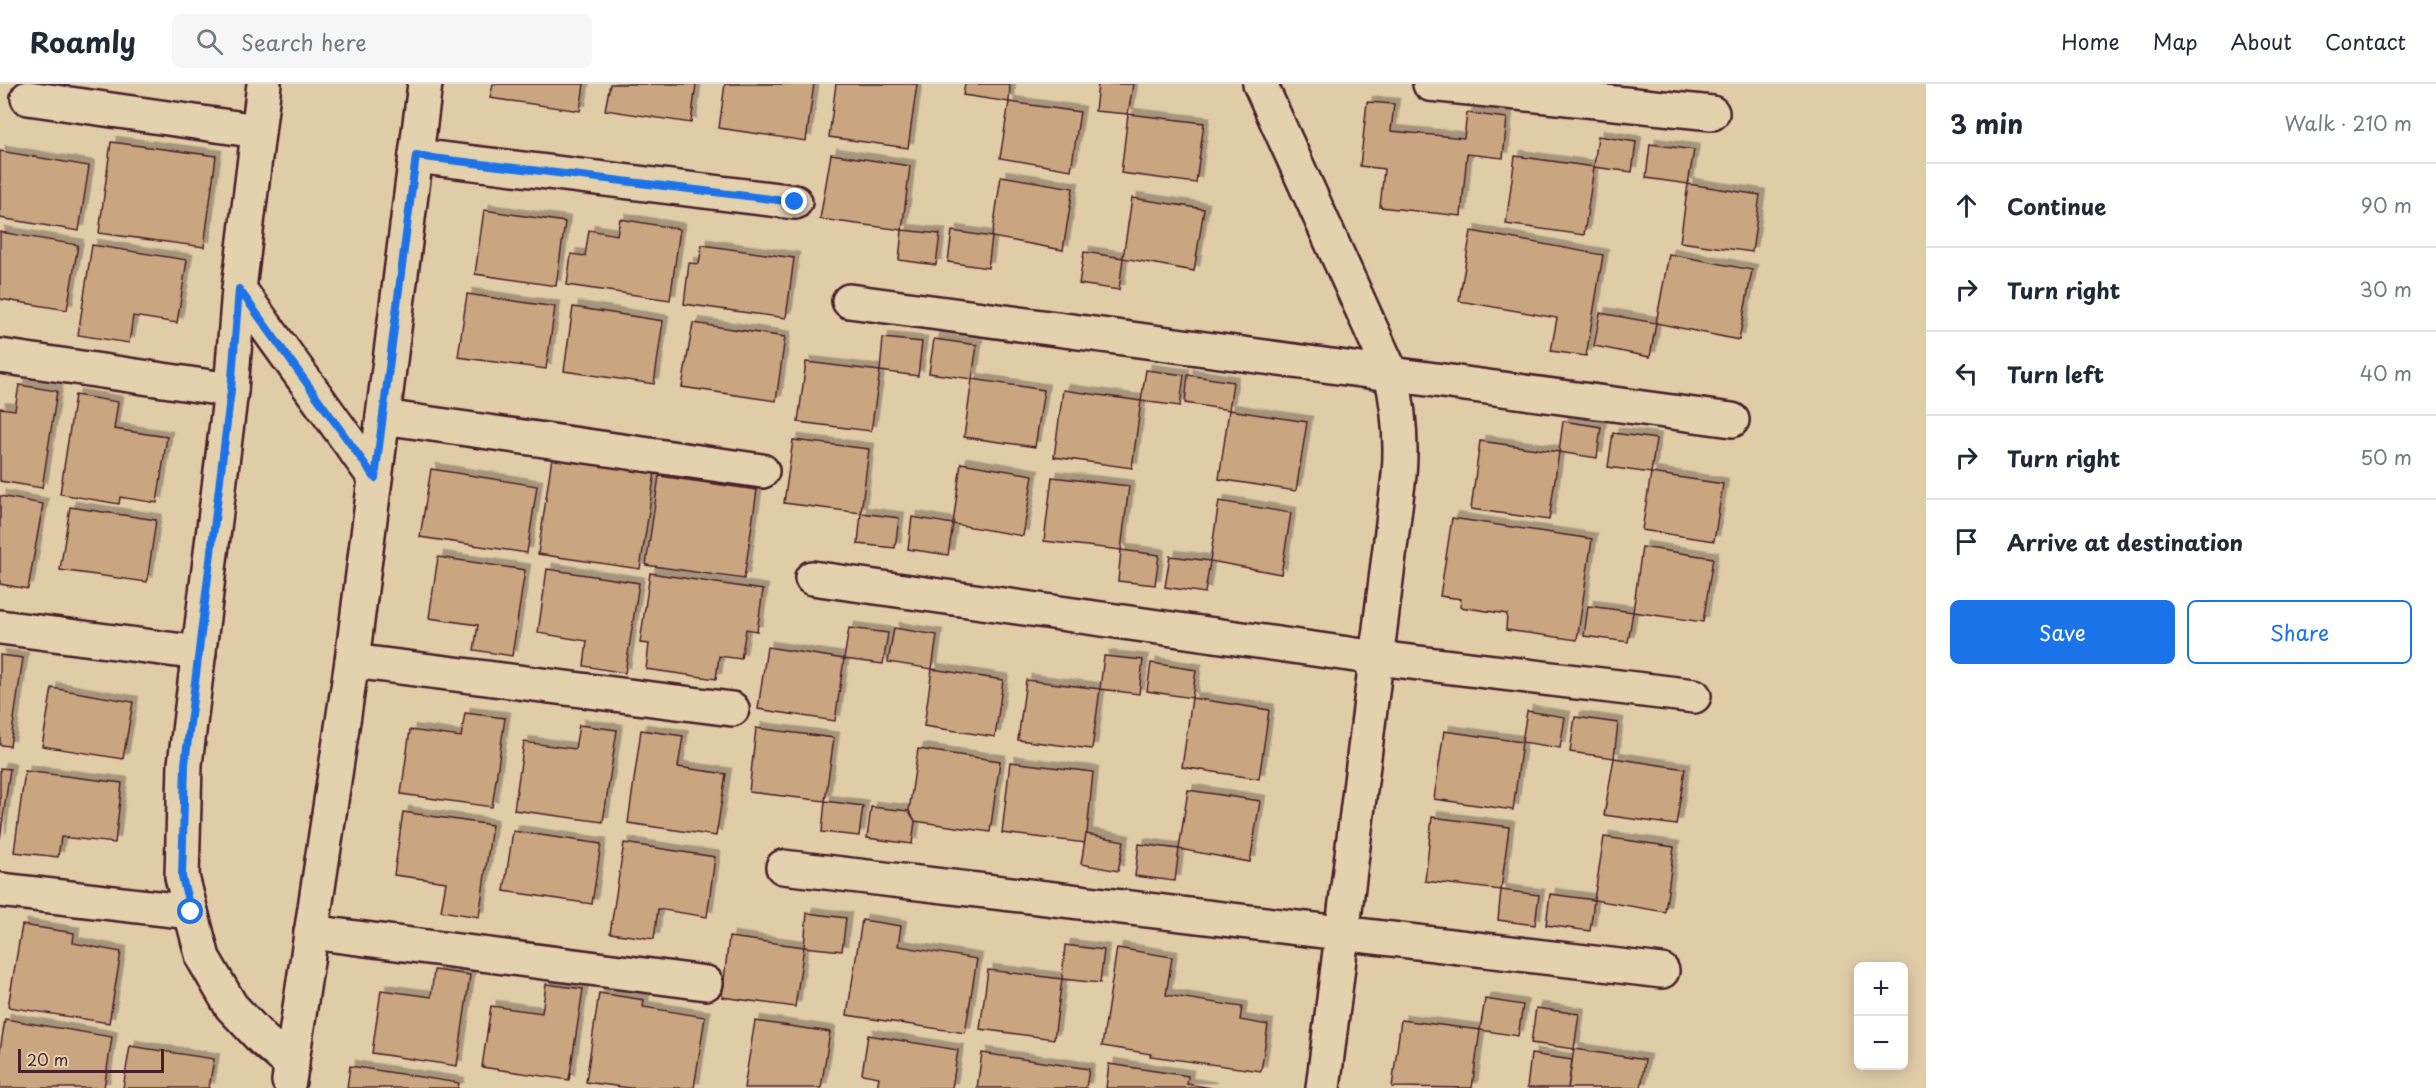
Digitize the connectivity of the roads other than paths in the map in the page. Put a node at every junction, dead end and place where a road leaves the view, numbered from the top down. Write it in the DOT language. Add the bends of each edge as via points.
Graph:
graph roads {
  1 [pos="264,84"];
  2 [pos="425,84"];
  3 [pos="1260,84"];
  4 [pos="1430,84"];
  5 [pos="28,98"];
  6 [pos="1712,113"];
  7 [pos="258,131"];
  8 [pos="416,156"];
  9 [pos="795,202"];
  10 [pos="239,289"];
  11 [pos="849,301"];
  12 [pos="0,356"];
  13 [pos="1391,373"];
  14 [pos="231,390"];
  15 [pos="383,417"];
  16 [pos="1732,420"];
  17 [pos="762,471"];
  18 [pos="375,478"];
  19 [pos="812,578"];
  20 [pos="0,627"];
  21 [pos="199,653"];
  22 [pos="1377,657"];
  23 [pos="352,661"];
  24 [pos="1694,696"];
  25 [pos="732,708"];
  26 [pos="783,867"];
  27 [pos="0,890"];
  28 [pos="191,912"];
  29 [pos="311,932"];
  30 [pos="1341,934"];
  31 [pos="1662,971"];
  32 [pos="706,983"];
  33 [pos="290,1077"];
  34 [pos="1323,1088"];
  1 -- 7 [label="street"];
  2 -- 8 [label="street"];
  3 -- 13 [label="street"];
  4 -- 6 [label="street"];
  5 -- 7 [label="street"];
  7 -- 10 [label="street"];
  8 -- 9 [label="street"];
  8 -- 15 [label="street"];
  10 -- 14 [label="street"];
  10 -- 18 [label="street"];
  11 -- 13 [label="street"];
  12 -- 14 [label="street"];
  13 -- 16 [label="street"];
  13 -- 22 [label="street" via="1399,406 1401,440"];
  14 -- 21 [label="street"];
  15 -- 17 [label="street"];
  15 -- 18 [label="street"];
  18 -- 23 [label="street"];
  19 -- 22 [label="street"];
  20 -- 21 [label="street"];
  21 -- 28 [label="street" via="185,764 182,877"];
  22 -- 24 [label="street"];
  22 -- 30 [label="street"];
  23 -- 25 [label="street"];
  23 -- 29 [label="street"];
  26 -- 30 [label="street"];
  27 -- 28 [label="street"];
  28 -- 33 [label="street" via="203,958 231,1006"];
  29 -- 32 [label="street"];
  29 -- 33 [label="street"];
  30 -- 31 [label="street"];
  30 -- 34 [label="street"];
}
